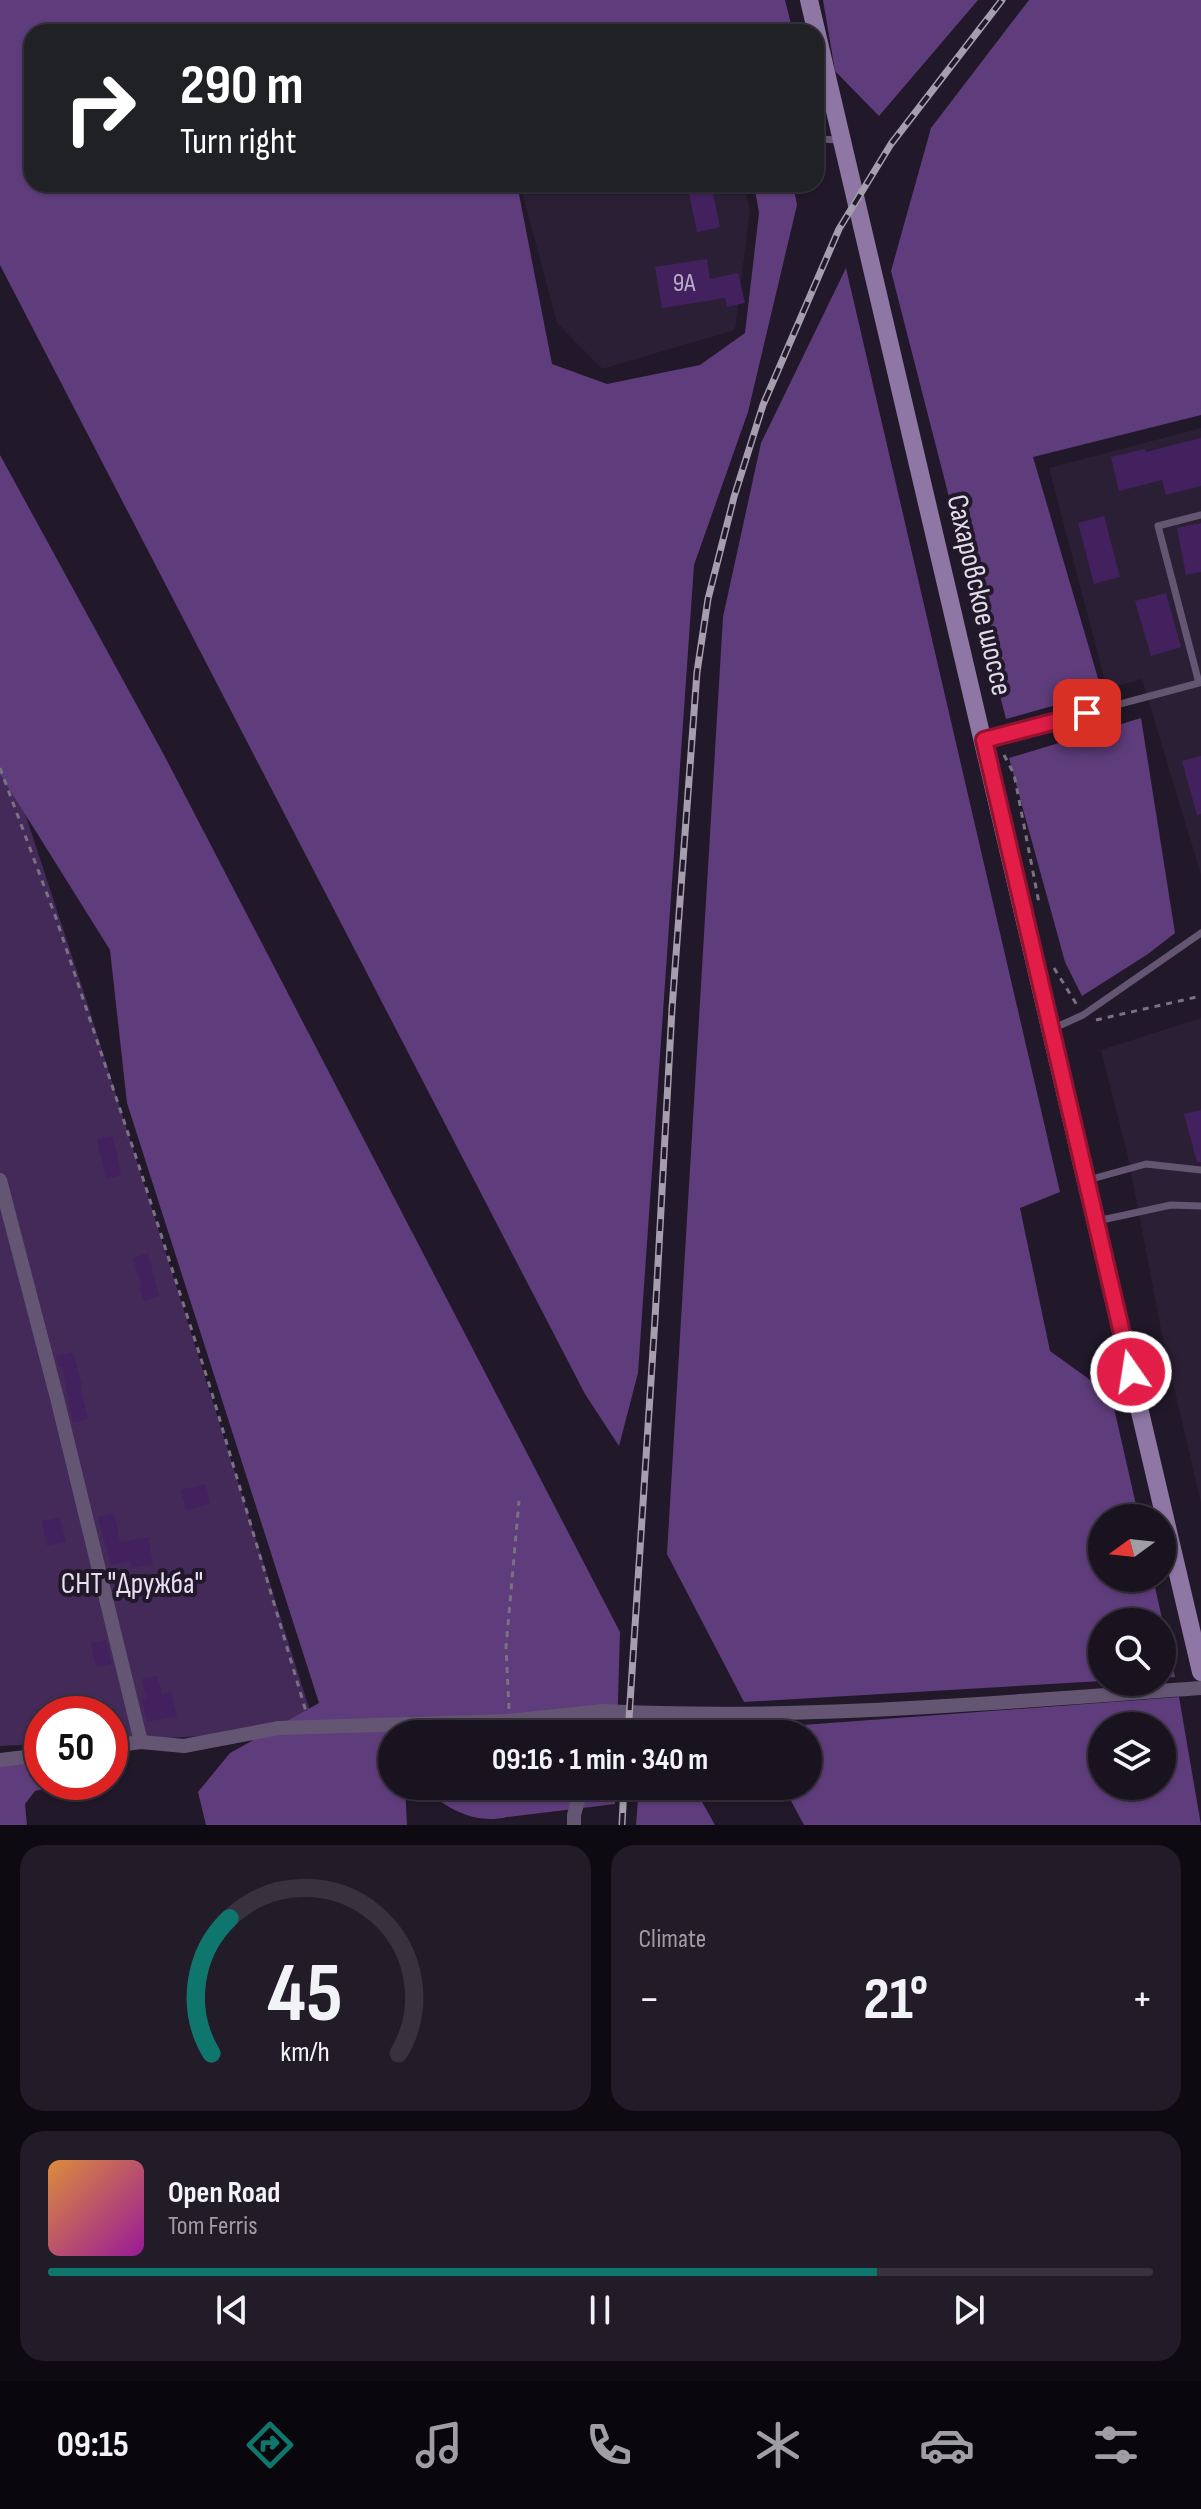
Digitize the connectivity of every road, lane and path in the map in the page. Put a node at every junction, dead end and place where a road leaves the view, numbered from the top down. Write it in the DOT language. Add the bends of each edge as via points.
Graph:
graph roads {
  1 [pos="809,0"];
  2 [pos="815,24"];
  3 [pos="824,62"];
  4 [pos="824,139"];
  5 [pos="843,140"];
  6 [pos="1201,515"];
  7 [pos="990,739"];
  8 [pos="0,768"];
  9 [pos="1039,914"];
  10 [pos="1201,933"];
  11 [pos="1052,963"];
  12 [pos="1201,996"];
  13 [pos="1083,1015"];
  14 [pos="1095,1020"];
  15 [pos="1050,1030"];
  16 [pos="1201,1170"];
  17 [pos="0,1180"];
  18 [pos="1086,1181"];
  19 [pos="1201,1206"];
  20 [pos="1095,1222"];
  21 [pos="519,1501"];
  22 [pos="1201,1672"];
  23 [pos="1201,1688"];
  24 [pos="604,1711"];
  25 [pos="509,1720"];
  26 [pos="518,1720"];
  27 [pos="602,1720"];
  28 [pos="378,1725"];
  29 [pos="311,1727"];
  30 [pos="141,1742"];
  31 [pos="128,1744"];
  32 [pos="24,1757"];
  33 [pos="0,1760"];
  34 [pos="578,1800"];
  35 [pos="574,1825"];
  1 -- 2 [label="main road, Сахаровское шоссе"];
  3 -- 5 [label="main road, Сахаровское шоссе"];
  4 -- 5 [label="lane"];
  5 -- 7 [label="main road, Сахаровское шоссе"];
  6 -- 7 [label="lane" via="1158,526 1199,683"];
  7 -- 9 [label="path" via="1014,774"];
  7 -- 15 [label="main road, Сахаровское шоссе"];
  8 -- 29 [label="path" via="138,1163"];
  10 -- 13 [label="lane"];
  11 -- 13 [label="path"];
  12 -- 14 [label="path"];
  13 -- 15 [label="lane"];
  15 -- 18 [label="main road, Сахаровское шоссе"];
  16 -- 18 [label="lane" via="1146,1164"];
  17 -- 30 [label="street"];
  18 -- 20 [label="main road, Сахаровское шоссе"];
  19 -- 20 [label="lane" via="1171,1205"];
  20 -- 22 [label="main road, Сахаровское шоссе"];
  21 -- 25 [label="path" via="506,1647"];
  23 -- 24 [label="street" via="734,1715"];
  24 -- 26 [label="street"];
  24 -- 27 [label="street"];
  28 -- 29 [label="street"];
  29 -- 30 [label="street" via="184,1746"];
  30 -- 31 [label="street"];
  32 -- 33 [label="street"];
  34 -- 35 [label="street"];
}
